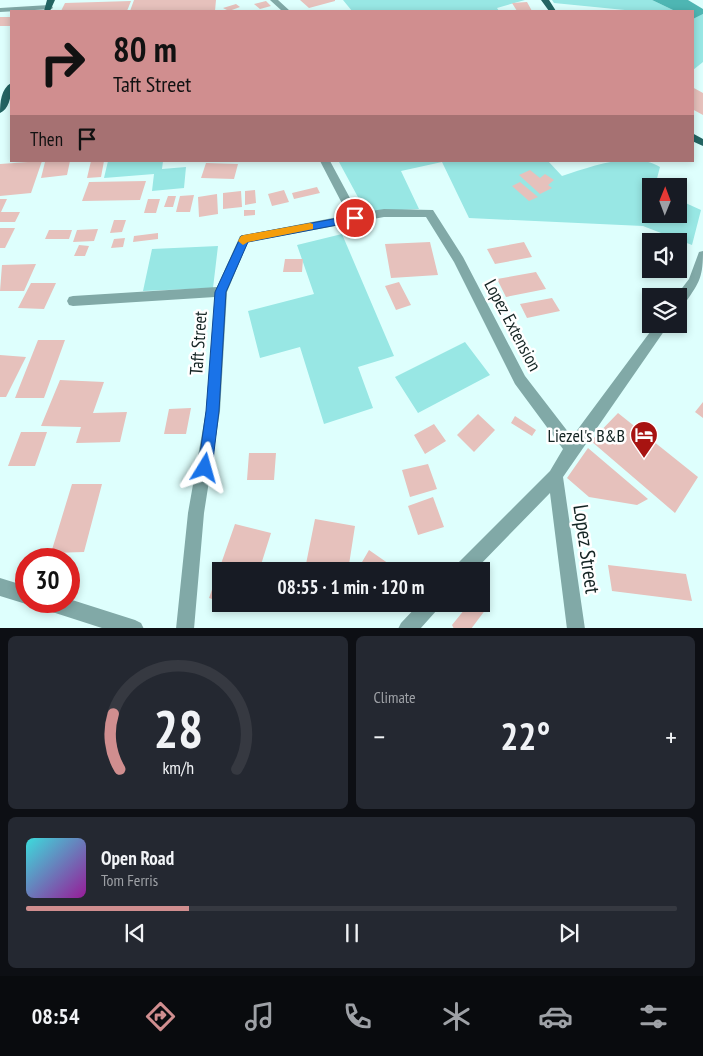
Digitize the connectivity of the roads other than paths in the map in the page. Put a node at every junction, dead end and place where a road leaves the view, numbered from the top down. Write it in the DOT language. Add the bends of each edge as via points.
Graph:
graph roads {
  1 [pos="274,0"];
  2 [pos="49,6"];
  3 [pos="0,10"];
  4 [pos="285,10"];
  5 [pos="10,88"];
  6 [pos="0,110"];
  7 [pos="327,162"];
  8 [pos="355,218"];
  9 [pos="703,255"];
  10 [pos="687,291"];
  11 [pos="220,292"];
  12 [pos="72,301"];
  13 [pos="656,333"];
  14 [pos="572,449"];
  15 [pos="555,476"];
  16 [pos="471,562"];
  17 [pos="0,587"];
  18 [pos="15,592"];
  19 [pos="80,611"];
  20 [pos="423,612"];
  21 [pos="135,628"];
  22 [pos="185,628"];
  23 [pos="407,628"];
  24 [pos="576,628"];
  1 -- 4 [label="street"];
  2 -- 3 [label="street"];
  5 -- 6 [label="main road"];
  7 -- 8 [label="street"];
  8 -- 11 [label="street, Taft Street" via="244,239"];
  8 -- 14 [label="street, Lopez Extension" via="384,213 429,213 459,260 520,380"];
  9 -- 10 [label="street"];
  11 -- 12 [label="street"];
  11 -- 22 [label="street, Taft Street" via="213,411 196,513"];
  13 -- 14 [label="street"];
  14 -- 15 [label="street"];
  15 -- 16 [label="street"];
  15 -- 24 [label="street, Lopez Street"];
  17 -- 18 [label="street"];
  19 -- 21 [label="street"];
  20 -- 23 [label="street"];
}
